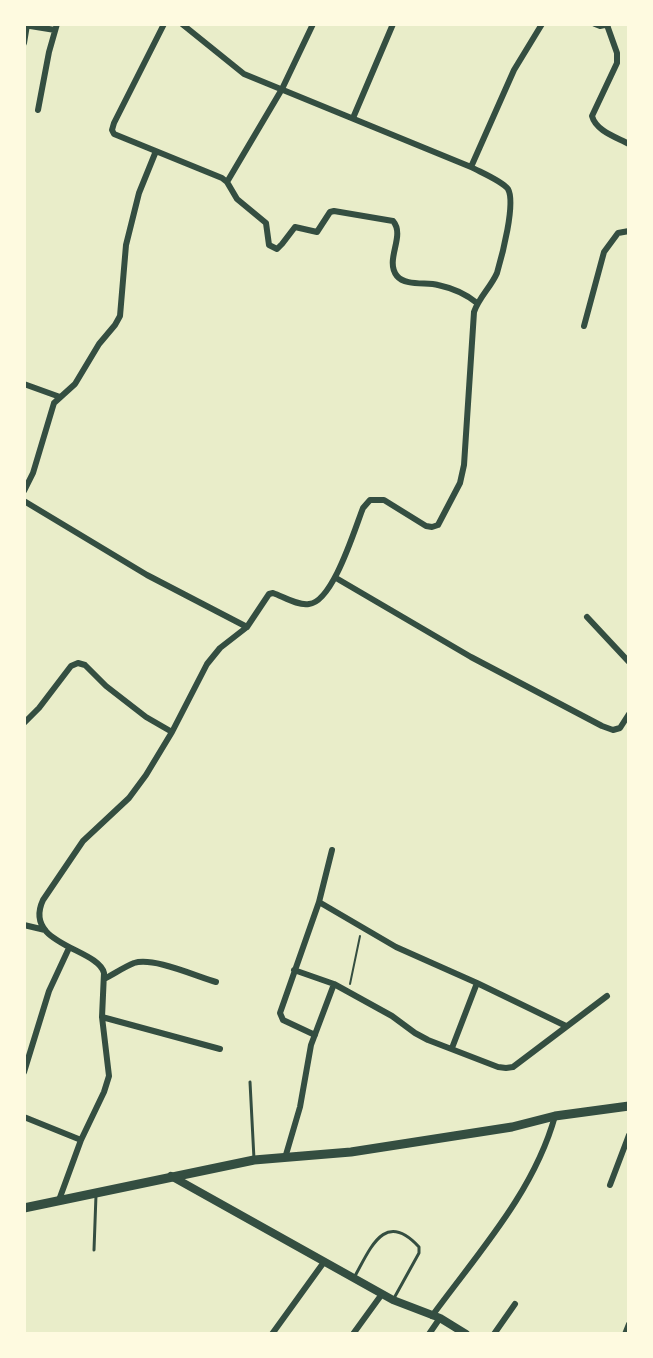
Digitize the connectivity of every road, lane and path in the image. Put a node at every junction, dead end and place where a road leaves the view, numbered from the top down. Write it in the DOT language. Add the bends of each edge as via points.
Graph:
graph roads {
  1 [pos="164,24"];
  2 [pos="182,24"];
  3 [pos="313,24"];
  4 [pos="393,24"];
  5 [pos="542,24"];
  6 [pos="595,24"];
  7 [pos="26,25"];
  8 [pos="609,25"];
  9 [pos="56,27"];
  10 [pos="24,43"];
  11 [pos="282,89"];
  12 [pos="38,110"];
  13 [pos="353,118"];
  14 [pos="629,144"];
  15 [pos="156,151"];
  16 [pos="471,167"];
  17 [pos="227,182"];
  18 [pos="629,231"];
  19 [pos="477,303"];
  20 [pos="584,326"];
  21 [pos="24,384"];
  22 [pos="60,396"];
  23 [pos="24,491"];
  24 [pos="24,501"];
  25 [pos="336,578"];
  26 [pos="587,617"];
  27 [pos="247,627"];
  28 [pos="629,662"];
  29 [pos="629,714"];
  30 [pos="24,723"];
  31 [pos="172,732"];
  32 [pos="332,850"];
  33 [pos="318,902"];
  34 [pos="24,925"];
  35 [pos="362,927"];
  36 [pos="45,930"];
  37 [pos="69,948"];
  38 [pos="294,970"];
  39 [pos="104,979"];
  40 [pos="216,982"];
  41 [pos="477,983"];
  42 [pos="334,984"];
  43 [pos="349,992"];
  44 [pos="607,996"];
  45 [pos="102,1017"];
  46 [pos="566,1026"];
  47 [pos="315,1035"];
  48 [pos="452,1048"];
  49 [pos="220,1049"];
  50 [pos="24,1072"];
  51 [pos="250,1082"];
  52 [pos="629,1106"];
  53 [pos="555,1116"];
  54 [pos="24,1117"];
  55 [pos="629,1135"];
  56 [pos="81,1140"];
  57 [pos="285,1158"];
  58 [pos="254,1160"];
  59 [pos="171,1176"];
  60 [pos="610,1185"];
  61 [pos="96,1192"];
  62 [pos="59,1200"];
  63 [pos="24,1208"];
  64 [pos="94,1250"];
  65 [pos="324,1262"];
  66 [pos="354,1277"];
  67 [pos="382,1293"];
  68 [pos="393,1300"];
  69 [pos="515,1305"];
  70 [pos="436,1317"];
  71 [pos="629,1324"];
  72 [pos="272,1334"];
  73 [pos="353,1334"];
  74 [pos="429,1334"];
  75 [pos="466,1334"];
  76 [pos="494,1334"];
  77 [pos="625,1334"];
  1 -- 15 [label="street" via="112,130 117,137"];
  2 -- 11 [label="street" via="244,74"];
  3 -- 11 [label="street"];
  4 -- 13 [label="street"];
  5 -- 16 [label="street" via="514,70"];
  6 -- 8 [label="street"];
  7 -- 9 [label="street"];
  7 -- 10 [label="street"];
  8 -- 14 [label="street" via="617,63 592,116 605,132"];
  9 -- 12 [label="street"];
  11 -- 13 [label="street"];
  11 -- 17 [label="street"];
  13 -- 16 [label="street"];
  15 -- 17 [label="street"];
  15 -- 22 [label="street" via="139,193 126,245 120,316 75,384"];
  16 -- 19 [label="street" via="504,185 510,199 498,273"];
  17 -- 19 [label="street" via="237,199 266,223 269,245 273,248 277,249 295,227 317,232 334,211 390,220 398,229 393,268 400,279 442,286"];
  18 -- 20 [label="street" via="618,233 604,252"];
  19 -- 25 [label="street" via="460,483 438,525 432,527 384,500 370,500 363,508"];
  21 -- 22 [label="street"];
  22 -- 23 [label="street" via="54,403"];
  24 -- 27 [label="street" via="147,574"];
  25 -- 27 [label="street" via="319,601 312,604 268,594"];
  25 -- 29 [label="street" via="471,657 602,726 620,728"];
  26 -- 28 [label="street"];
  27 -- 31 [label="street" via="207,664"];
  30 -- 31 [label="street" via="71,666 78,663 146,717"];
  31 -- 36 [label="street" via="129,798 83,841 43,900 39,920"];
  32 -- 33 [label="street"];
  33 -- 35 [label="street"];
  33 -- 38 [label="street"];
  34 -- 36 [label="street"];
  35 -- 41 [label="street" via="411,955"];
  35 -- 43 [label="path"];
  36 -- 37 [label="street"];
  37 -- 39 [label="street" via="103,968"];
  37 -- 50 [label="street" via="49,992"];
  38 -- 42 [label="street"];
  38 -- 47 [label="street" via="281,1015 283,1020"];
  39 -- 40 [label="street" via="135,963 159,964"];
  39 -- 45 [label="street"];
  41 -- 46 [label="street"];
  41 -- 48 [label="street"];
  42 -- 43 [label="street"];
  42 -- 47 [label="street"];
  43 -- 48 [label="street" via="415,1033"];
  44 -- 46 [label="street"];
  45 -- 49 [label="street"];
  45 -- 56 [label="street" via="109,1076"];
  46 -- 48 [label="street" via="506,1068"];
  47 -- 57 [label="street"];
  51 -- 58 [label="lane"];
  52 -- 53 [label="main road"];
  53 -- 57 [label="main road" via="351,1152"];
  53 -- 70 [label="street" via="548,1144 513,1206"];
  54 -- 56 [label="street"];
  55 -- 60 [label="street"];
  56 -- 62 [label="street"];
  57 -- 58 [label="main road"];
  58 -- 59 [label="main road"];
  59 -- 61 [label="main road"];
  59 -- 65 [label="street"];
  61 -- 62 [label="main road"];
  61 -- 64 [label="lane"];
  62 -- 63 [label="main road"];
  65 -- 66 [label="street"];
  65 -- 72 [label="street"];
  66 -- 67 [label="street"];
  66 -- 68 [label="lane" via="375,1244 387,1231 396,1230 414,1242 419,1253"];
  67 -- 68 [label="street"];
  67 -- 73 [label="street"];
  68 -- 70 [label="street"];
  69 -- 76 [label="street"];
  70 -- 74 [label="street"];
  70 -- 75 [label="street"];
  71 -- 77 [label="street"];
}
